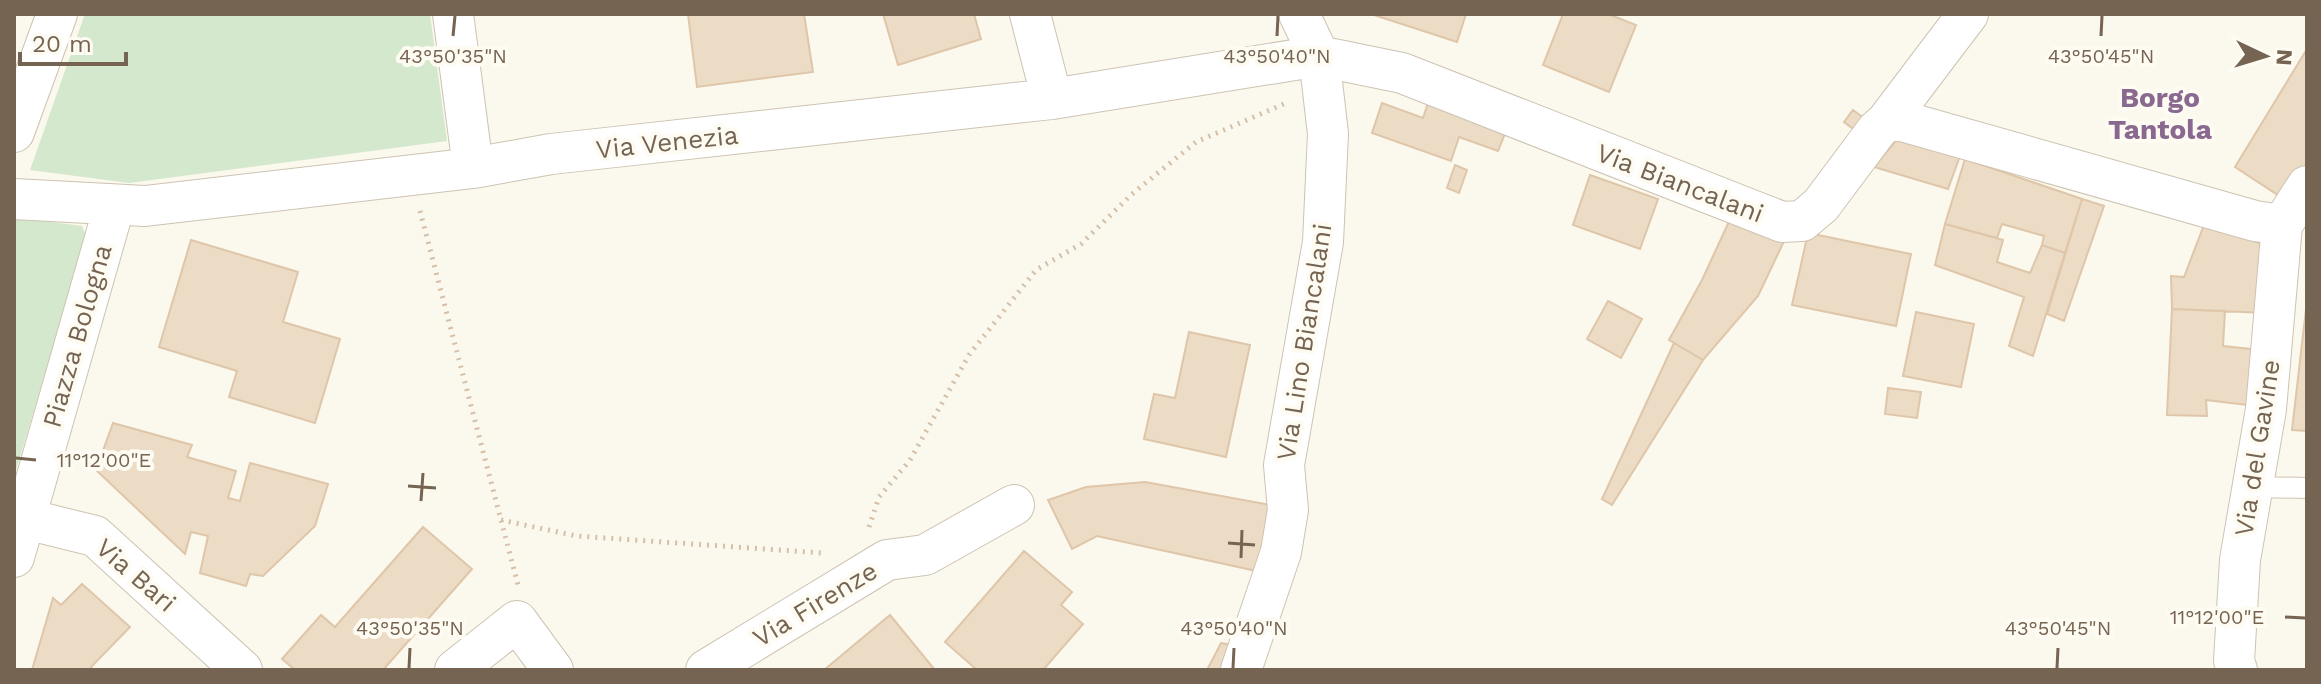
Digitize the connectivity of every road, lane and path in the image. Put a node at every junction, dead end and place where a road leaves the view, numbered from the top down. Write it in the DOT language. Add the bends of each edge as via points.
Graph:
graph roads {
  1 [pos="57,14"];
  2 [pos="453,14"];
  3 [pos="1030,14"];
  4 [pos="1299,14"];
  5 [pos="1968,14"];
  6 [pos="1321,69"];
  7 [pos="1052,99"];
  8 [pos="1887,121"];
  9 [pos="14,132"];
  10 [pos="473,168"];
  11 [pos="411,175"];
  12 [pos="2307,186"];
  13 [pos="14,199"];
  14 [pos="114,207"];
  15 [pos="2282,225"];
  16 [pos="2253,487"];
  17 [pos="2307,488"];
  18 [pos="1014,505"];
  19 [pos="20,515"];
  20 [pos="501,520"];
  21 [pos="825,553"];
  22 [pos="14,557"];
  23 [pos="868,571"];
  24 [pos="517,621"];
  25 [pos="242,670"];
  26 [pos="455,670"];
  27 [pos="553,670"];
  28 [pos="706,670"];
  29 [pos="1241,670"];
  30 [pos="2237,670"];
  1 -- 9 [label="street"];
  2 -- 10 [label="street"];
  3 -- 7 [label="street"];
  4 -- 6 [label="street, Via Lino Biancalani"];
  5 -- 8 [label="street, Via Biancalani"];
  6 -- 7 [label="street, Via Venezia"];
  6 -- 8 [label="street, Via Biancalani" via="1402,73 1782,222 1802,221 1821,205"];
  6 -- 23 [label="path" via="1296,98 1196,142 1081,244 1036,270 969,355 910,460 879,497 864,540"];
  6 -- 29 [label="street, Via Lino Biancalani" via="1328,134 1323,242 1284,465 1288,510 1281,552"];
  7 -- 10 [label="street, Via Venezia" via="551,154"];
  8 -- 15 [label="street"];
  10 -- 11 [label="street, Via Venezia"];
  11 -- 14 [label="street, Via Venezia"];
  11 -- 20 [label="path"];
  12 -- 15 [label="street"];
  13 -- 14 [label="street, Via Venezia"];
  14 -- 19 [label="street, Piazza Bologna"];
  15 -- 16 [label="street, Via del Gavine" via="2266,409"];
  16 -- 17 [label="lane"];
  16 -- 30 [label="street, Via del Gavine" via="2240,560"];
  18 -- 23 [label="street, Via Firenze" via="925,555 887,560"];
  19 -- 22 [label="street, Piazza Bologna"];
  19 -- 25 [label="street, Via Bari" via="95,536"];
  20 -- 21 [label="path" via="577,536"];
  20 -- 24 [label="path" via="522,602"];
  23 -- 28 [label="street, Via Firenze"];
  24 -- 26 [label="street"];
  24 -- 27 [label="street"];
}
